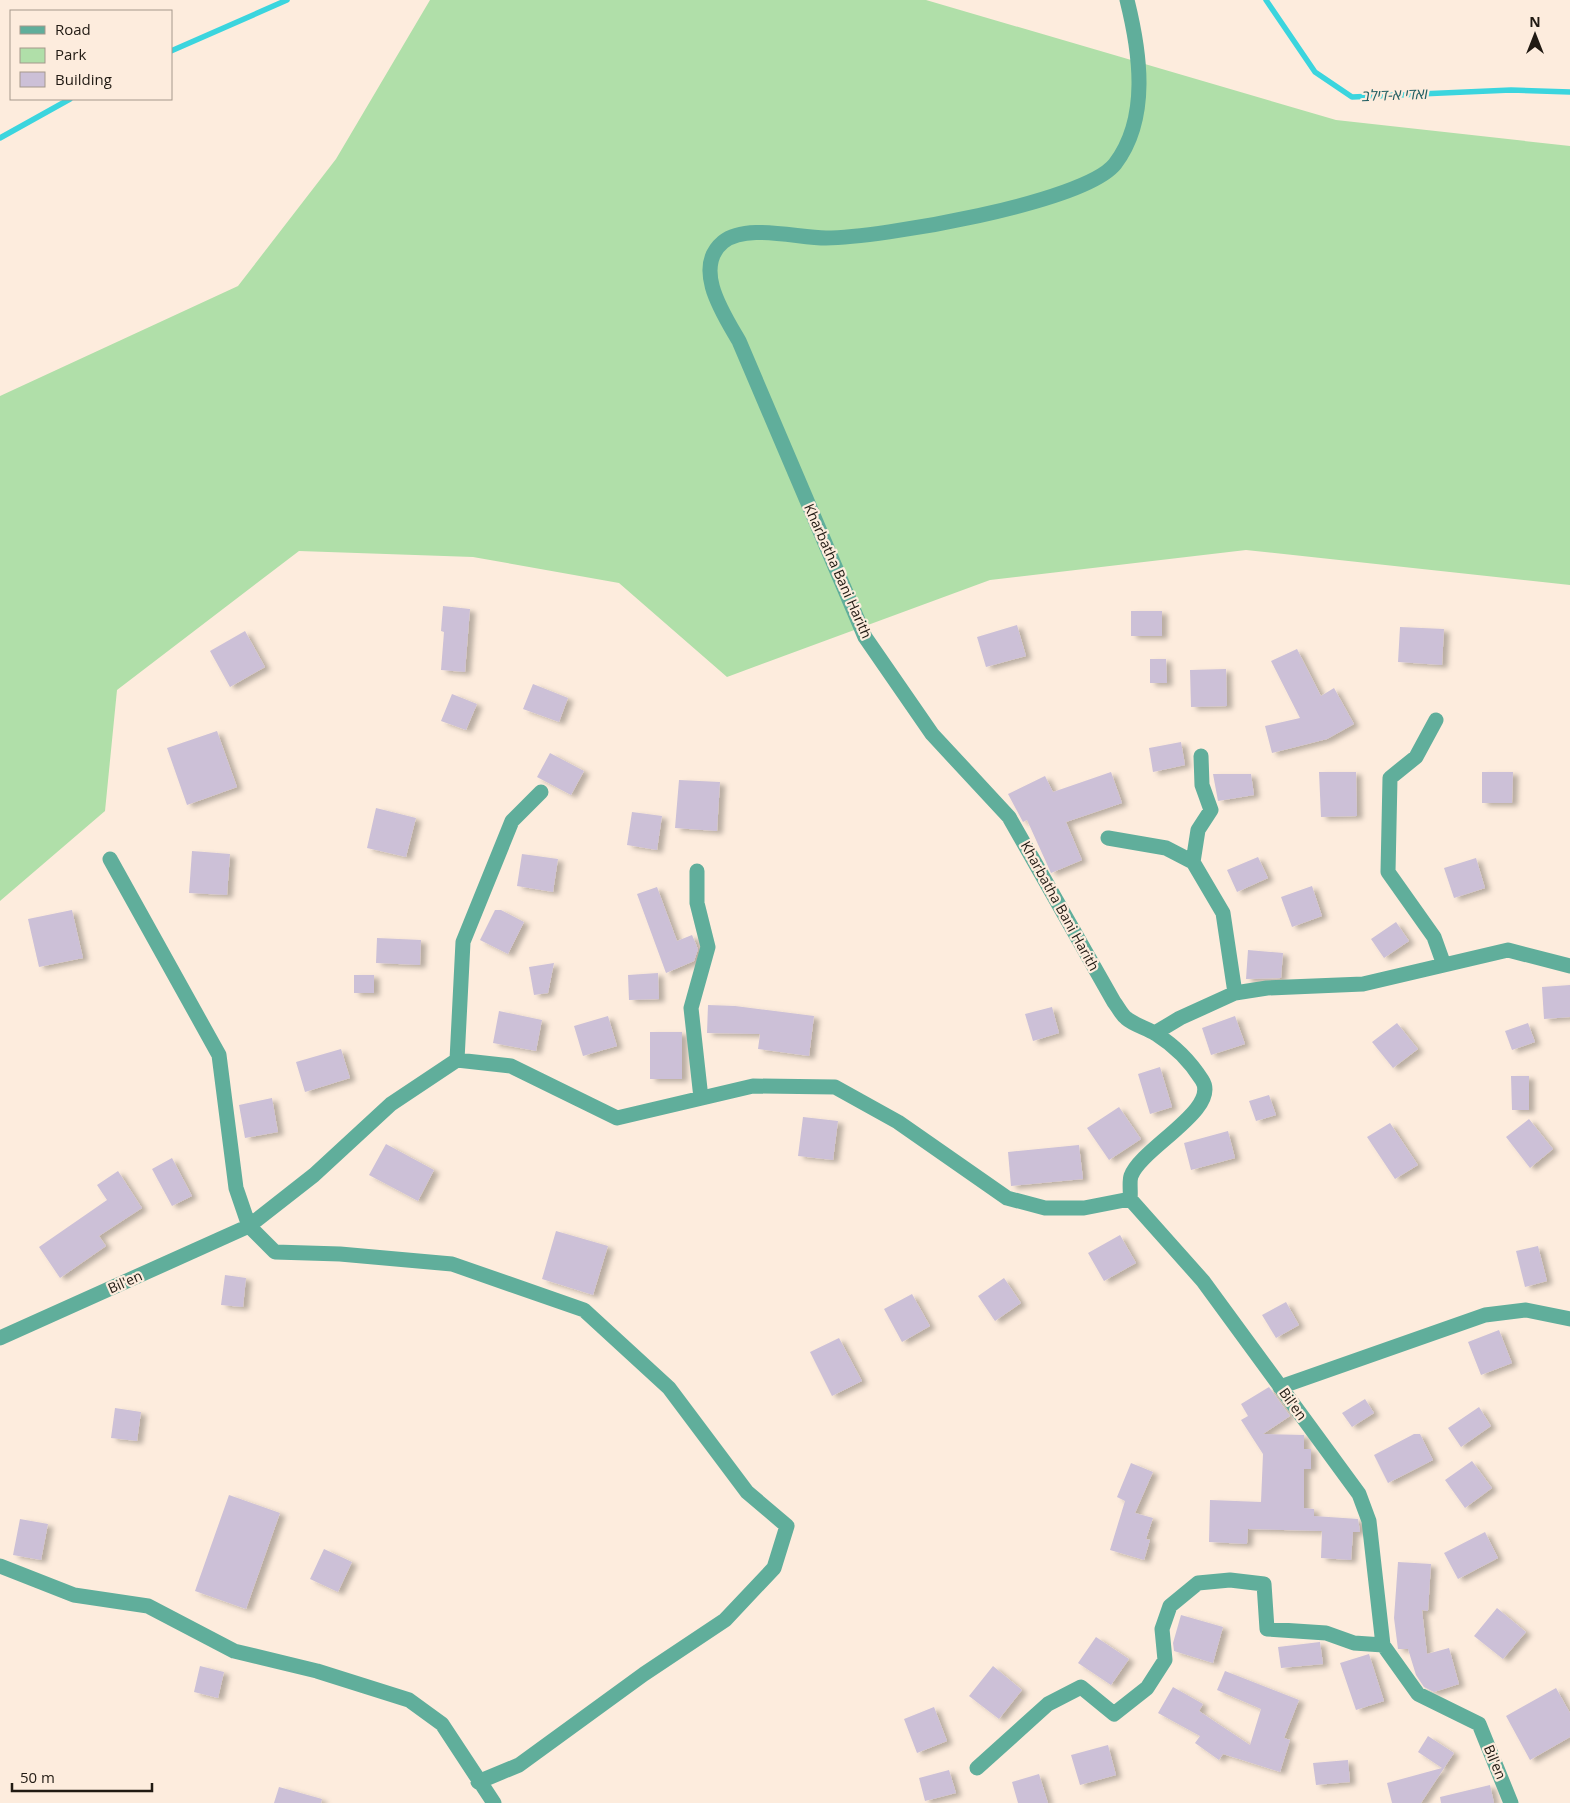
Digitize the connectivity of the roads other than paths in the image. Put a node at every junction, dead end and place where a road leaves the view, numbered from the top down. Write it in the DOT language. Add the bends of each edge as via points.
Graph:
graph roads {
  1 [pos="1127,0"];
  2 [pos="1436,720"];
  3 [pos="1201,756"];
  4 [pos="541,792"];
  5 [pos="1108,838"];
  6 [pos="110,859"];
  7 [pos="1193,862"];
  8 [pos="696,871"];
  9 [pos="1444,965"];
  10 [pos="1570,966"];
  11 [pos="1235,993"];
  12 [pos="1155,1033"];
  13 [pos="457,1060"];
  14 [pos="701,1098"];
  15 [pos="1130,1199"];
  16 [pos="249,1226"];
  17 [pos="1570,1319"];
  18 [pos="0,1338"];
  19 [pos="1280,1387"];
  20 [pos="0,1566"];
  21 [pos="1383,1644"];
  22 [pos="977,1768"];
  23 [pos="478,1782"];
  24 [pos="494,1803"];
  25 [pos="1510,1803"];
  1 -- 12 [label="street, Kharbatha Bani Harith" via="1134,28 1138,108 1130,138 1114,165 1094,180 1009,210 878,234 826,238 738,233 722,243 712,260 709,274 717,302 739,341 865,637 932,734 1010,817 1114,1002 1126,1018"];
  2 -- 9 [label="street" via="1416,757 1390,778 1388,872 1434,937"];
  3 -- 7 [label="street" via="1202,785 1211,810 1198,830"];
  4 -- 13 [label="street" via="512,822 463,942"];
  5 -- 7 [label="street" via="1166,848"];
  6 -- 16 [label="street" via="219,1055 236,1188"];
  7 -- 11 [label="street" via="1223,912"];
  8 -- 14 [label="street" via="696,903 708,947 691,1008"];
  9 -- 10 [label="street" via="1508,950"];
  9 -- 11 [label="street" via="1364,984 1267,988"];
  11 -- 12 [label="street"];
  12 -- 15 [label="street" via="1173,1045 1194,1067 1204,1083 1205,1096 1196,1111 1145,1155 1131,1176"];
  13 -- 14 [label="street" via="511,1066 617,1118"];
  13 -- 16 [label="street, Bil'en" via="391,1104 314,1175"];
  14 -- 15 [label="street" via="753,1086 835,1087 898,1122 1007,1198 1045,1208 1084,1208"];
  15 -- 19 [label="street, Bil'en" via="1203,1281"];
  16 -- 18 [label="street, Bil'en"];
  16 -- 23 [label="street" via="275,1252 452,1264 584,1310 669,1388 747,1492 787,1526 774,1568 725,1620 519,1765"];
  17 -- 19 [label="street" via="1526,1310 1485,1315"];
  19 -- 21 [label="street, Bil'en" via="1359,1494 1369,1521"];
  20 -- 23 [label="street" via="74,1595 148,1606 234,1651 317,1671 409,1700 442,1724"];
  21 -- 22 [label="street" via="1354,1643 1326,1633 1267,1629 1264,1584 1230,1580 1198,1583 1170,1606 1162,1629 1165,1660 1147,1688 1114,1714 1081,1687 1048,1704"];
  21 -- 25 [label="street, Bil'en" via="1418,1694 1479,1724"];
  23 -- 24 [label="street"];
}
